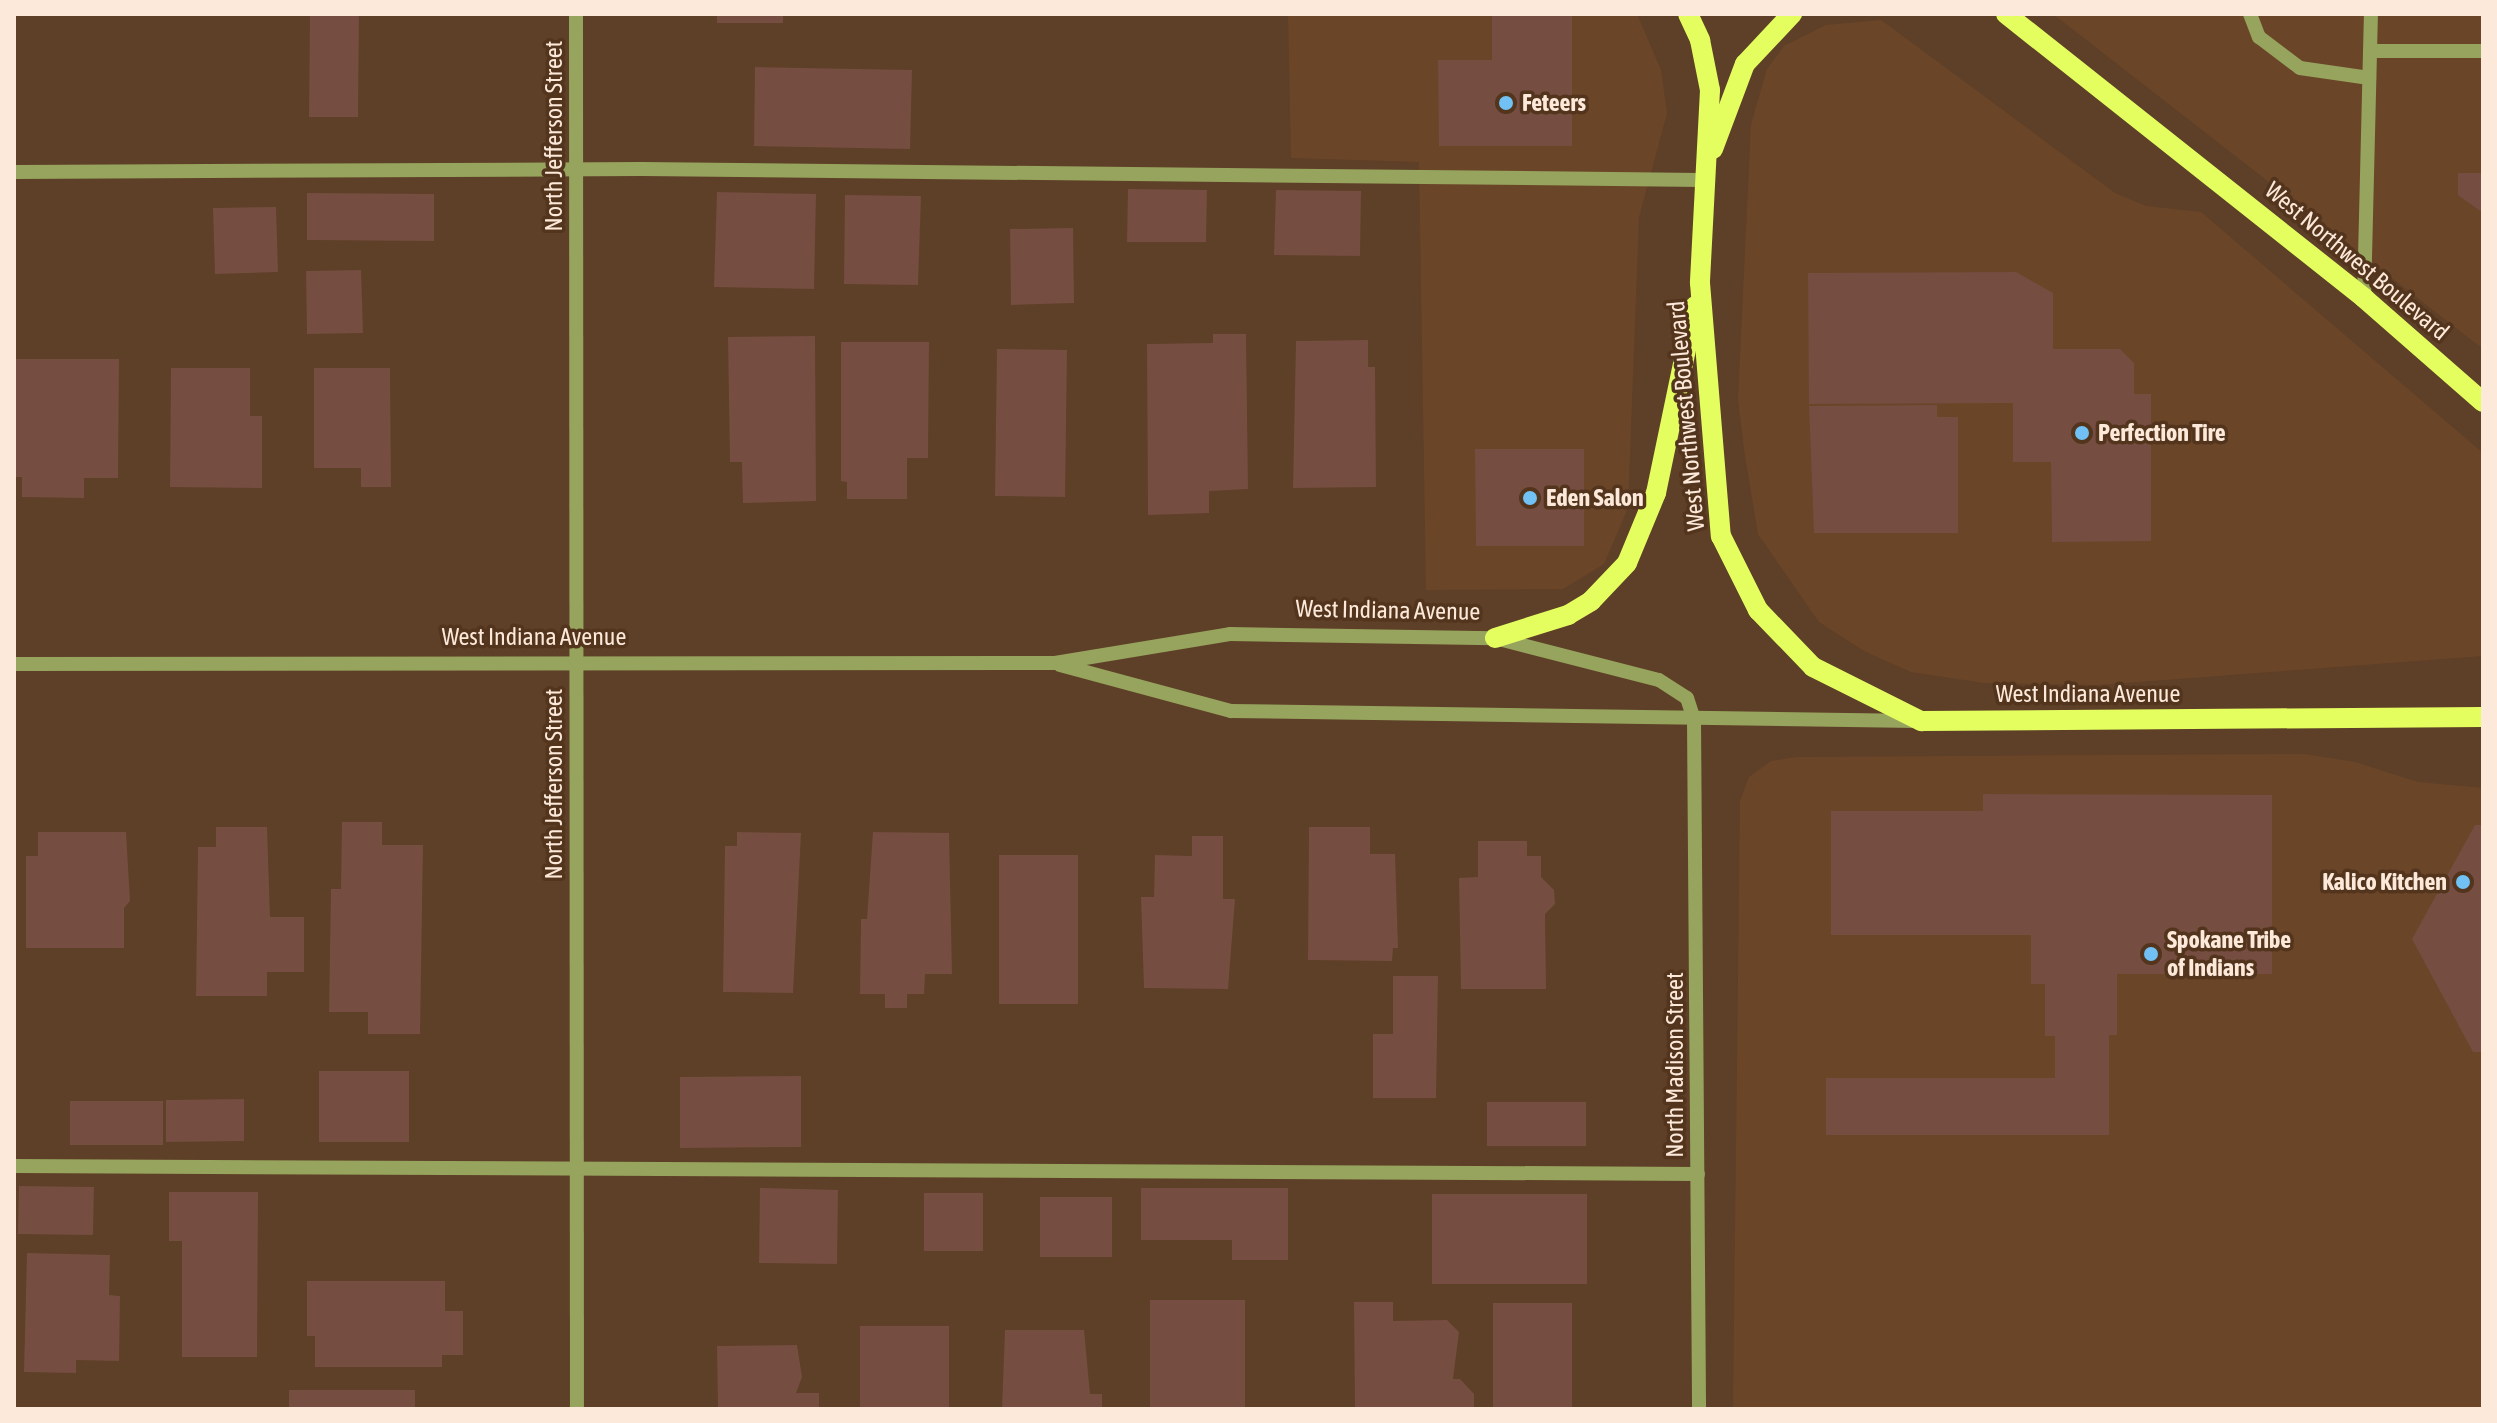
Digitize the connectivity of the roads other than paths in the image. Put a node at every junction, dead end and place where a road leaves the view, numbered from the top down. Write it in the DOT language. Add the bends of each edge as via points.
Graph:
graph roads {
  1 [pos="576,14"];
  2 [pos="1688,14"];
  3 [pos="1792,14"];
  4 [pos="2006,14"];
  5 [pos="2250,14"];
  6 [pos="2371,14"];
  7 [pos="2370,51"];
  8 [pos="2483,51"];
  9 [pos="2369,78"];
  10 [pos="576,169"];
  11 [pos="14,172"];
  12 [pos="1702,180"];
  13 [pos="1700,283"];
  14 [pos="2364,298"];
  15 [pos="2483,402"];
  16 [pos="1495,638"];
  17 [pos="576,663"];
  18 [pos="1055,663"];
  19 [pos="14,664"];
  20 [pos="2483,717"];
  21 [pos="1694,720"];
  22 [pos="1921,721"];
  23 [pos="14,1166"];
  24 [pos="577,1169"];
  25 [pos="1698,1174"];
  26 [pos="577,1409"];
  27 [pos="1699,1409"];
  1 -- 10 [label="street, North Jefferson Street"];
  2 -- 12 [label="main road, West Northwest Boulevard" via="1700,40 1710,90"];
  3 -- 12 [label="main road" via="1745,64"];
  4 -- 14 [label="main road, West Northwest Boulevard"];
  5 -- 9 [label="street" via="2259,37 2300,68"];
  6 -- 7 [label="street"];
  7 -- 8 [label="street"];
  7 -- 9 [label="street"];
  9 -- 14 [label="street"];
  10 -- 11 [label="street"];
  10 -- 12 [label="street"];
  10 -- 17 [label="street, North Jefferson Street"];
  12 -- 13 [label="main road, West Northwest Boulevard"];
  13 -- 16 [label="main road" via="1656,493 1627,563 1591,601 1568,615"];
  13 -- 22 [label="main road, West Northwest Boulevard" via="1721,536 1758,610 1813,667"];
  14 -- 15 [label="main road, West Northwest Boulevard"];
  16 -- 18 [label="street, West Indiana Avenue" via="1230,634"];
  16 -- 21 [label="street, West Indiana Avenue" via="1659,680 1687,698"];
  17 -- 18 [label="street, West Indiana Avenue"];
  17 -- 19 [label="street, West Indiana Avenue"];
  17 -- 24 [label="street, North Jefferson Street"];
  18 -- 21 [label="street, West Indiana Avenue" via="1231,711"];
  20 -- 22 [label="main road, West Indiana Avenue"];
  21 -- 22 [label="street, West Indiana Avenue"];
  21 -- 25 [label="street, North Madison Street"];
  23 -- 24 [label="street"];
  24 -- 25 [label="street"];
  24 -- 26 [label="street, North Jefferson Street"];
  25 -- 27 [label="street, North Madison Street"];
}
